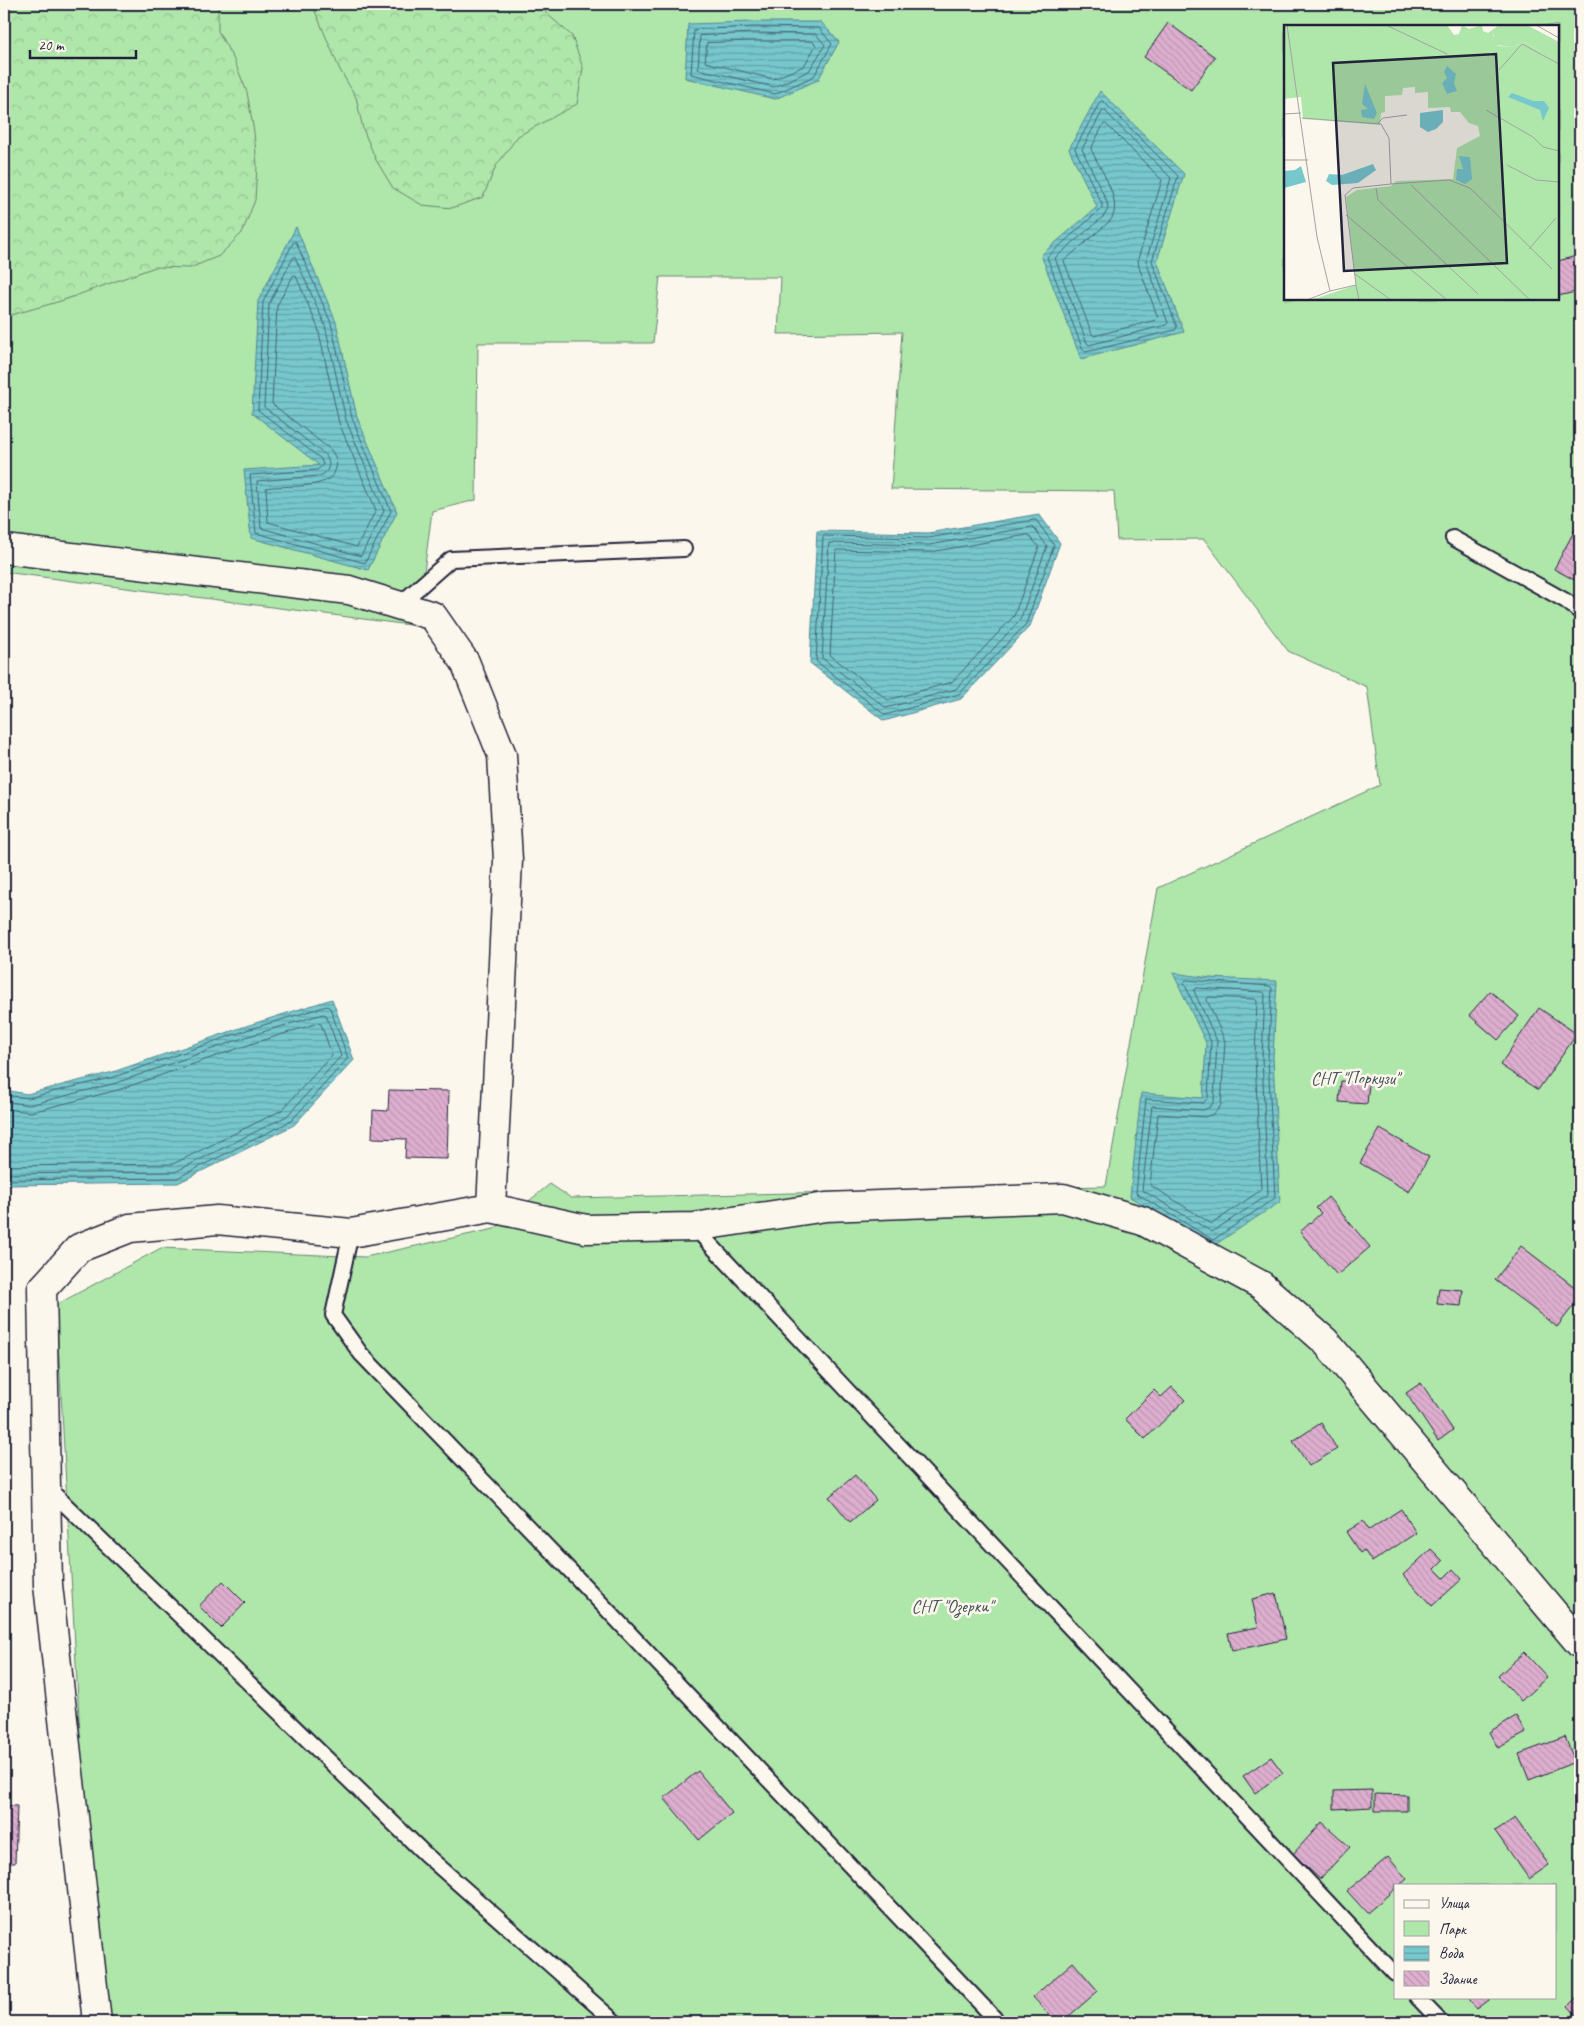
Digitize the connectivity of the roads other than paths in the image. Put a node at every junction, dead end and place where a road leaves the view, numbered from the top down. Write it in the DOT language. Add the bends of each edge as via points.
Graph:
graph roads {
  1 [pos="1453,538"];
  2 [pos="4,549"];
  3 [pos="684,549"];
  4 [pos="399,605"];
  5 [pos="1580,612"];
  6 [pos="492,1208"];
  7 [pos="694,1227"];
  8 [pos="351,1233"];
  9 [pos="46,1487"];
  10 [pos="1580,1644"];
  11 [pos="1394,1973"];
  12 [pos="1418,1998"];
  13 [pos="98,2022"];
  14 [pos="615,2022"];
  15 [pos="998,2022"];
  16 [pos="1441,2022"];
  1 -- 5 [label="lane"];
  2 -- 4 [label="street" via="348,590"];
  3 -- 4 [label="lane" via="451,559"];
  4 -- 6 [label="street" via="433,616 465,662 502,756 508,860"];
  6 -- 7 [label="street" via="586,1229"];
  6 -- 8 [label="street"];
  7 -- 10 [label="street" via="826,1207 1063,1198 1143,1221 1261,1285 1325,1341"];
  7 -- 11 [label="lane"];
  8 -- 9 [label="street" via="217,1220 130,1228 79,1248 42,1289"];
  8 -- 15 [label="lane" via="334,1315 361,1354"];
  9 -- 13 [label="street" via="48,1584"];
  9 -- 14 [label="lane" via="425,1854"];
  12 -- 16 [label="lane"];
}
